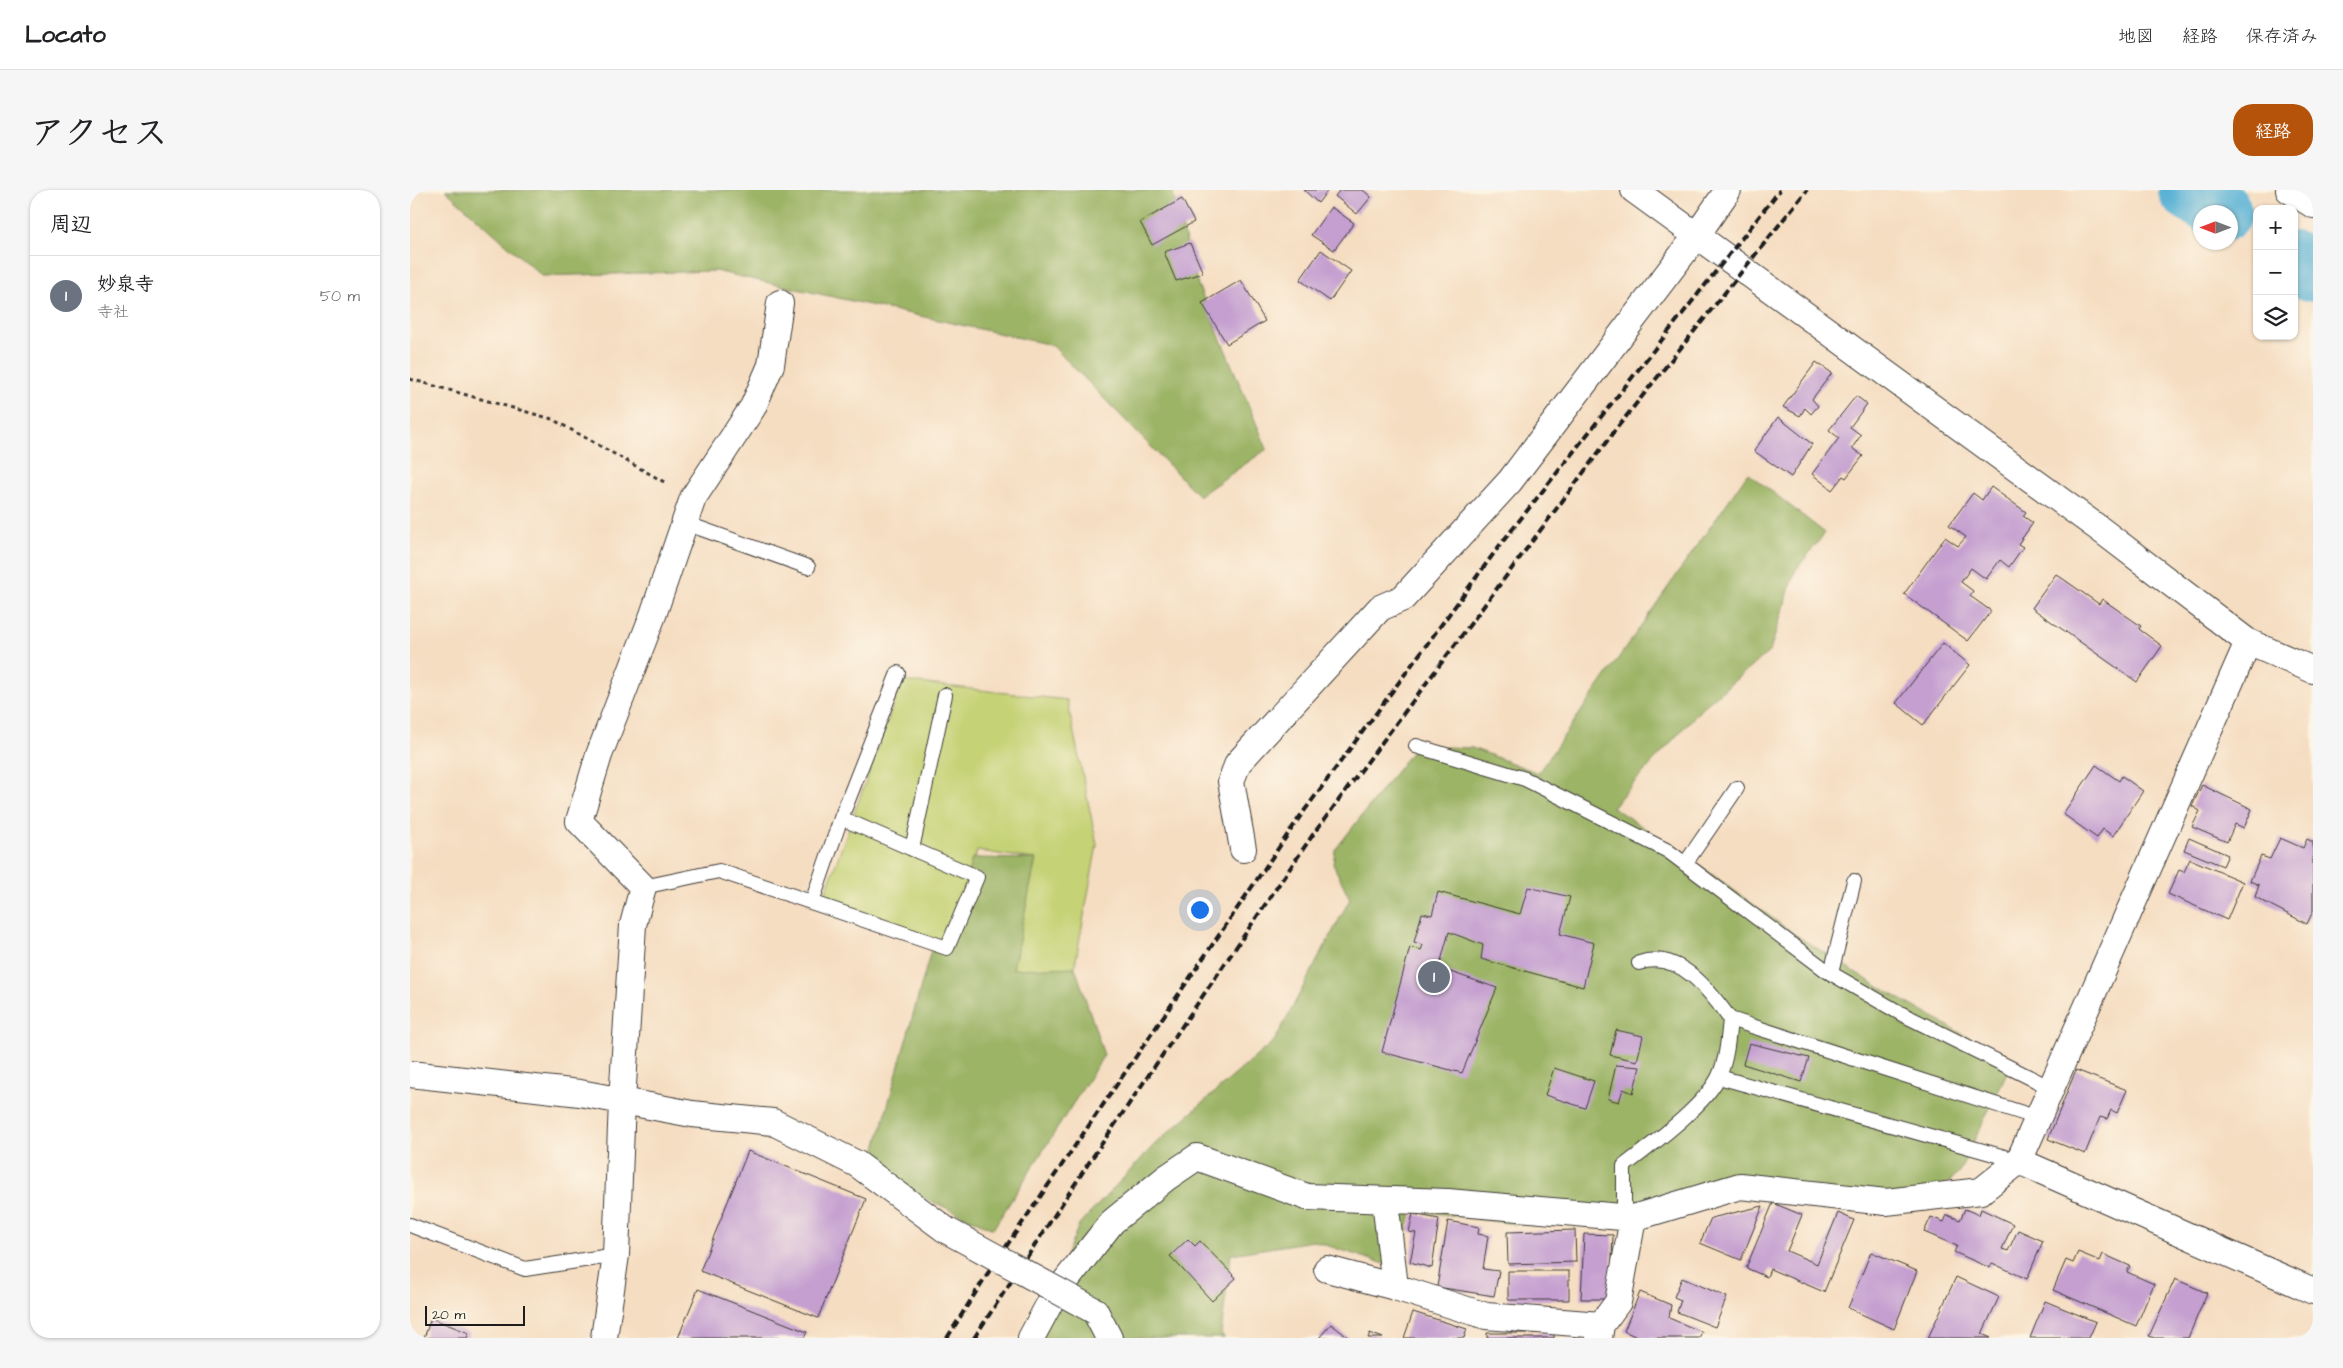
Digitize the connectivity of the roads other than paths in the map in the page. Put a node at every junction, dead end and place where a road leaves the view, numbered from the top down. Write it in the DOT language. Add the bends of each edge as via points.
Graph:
graph roads {
  1 [pos="1634,190"];
  2 [pos="1728,190"];
  3 [pos="2289,190"];
  4 [pos="2313,205"];
  5 [pos="1697,235"];
  6 [pos="780,303"];
  7 [pos="685,524"];
  8 [pos="808,567"];
  9 [pos="2248,642"];
  10 [pos="2313,670"];
  11 [pos="898,673"];
  12 [pos="945,695"];
  13 [pos="1416,746"];
  14 [pos="1737,788"];
  15 [pos="841,818"];
  16 [pos="912,849"];
  17 [pos="1243,849"];
  18 [pos="1686,864"];
  19 [pos="1854,881"];
  20 [pos="643,886"];
  21 [pos="812,902"];
  22 [pos="1639,963"];
  23 [pos="1830,973"];
  24 [pos="1730,1019"];
  25 [pos="410,1074"];
  26 [pos="1719,1077"];
  27 [pos="2051,1088"];
  28 [pos="622,1101"];
  29 [pos="2038,1118"];
  30 [pos="2019,1161"];
  31 [pos="1385,1200"];
  32 [pos="1629,1218"];
  33 [pos="410,1225"];
  34 [pos="616,1256"];
  35 [pos="1328,1269"];
  36 [pos="1395,1287"];
  37 [pos="2313,1291"];
  38 [pos="1600,1332"];
  39 [pos="604,1338"];
  40 [pos="1031,1338"];
  41 [pos="1109,1338"];
  1 -- 5 [label="street"];
  2 -- 5 [label="street"];
  3 -- 4 [label="street"];
  5 -- 9 [label="street" via="2101,530"];
  5 -- 17 [label="street" via="1510,481 1403,598 1380,608 1238,763 1231,781"];
  6 -- 7 [label="street" via="771,365 753,407 693,498"];
  7 -- 8 [label="lane"];
  7 -- 20 [label="street" via="599,755 579,821"];
  9 -- 10 [label="street"];
  9 -- 27 [label="street"];
  11 -- 15 [label="lane"];
  12 -- 16 [label="lane"];
  13 -- 18 [label="lane" via="1525,779 1668,851"];
  14 -- 18 [label="lane"];
  15 -- 16 [label="lane"];
  15 -- 21 [label="lane"];
  16 -- 21 [label="lane" via="977,877 947,948"];
  18 -- 23 [label="lane"];
  19 -- 23 [label="lane"];
  20 -- 21 [label="lane" via="719,870"];
  20 -- 28 [label="street" via="633,925"];
  22 -- 24 [label="lane" via="1649,960 1669,962 1695,976"];
  23 -- 27 [label="lane"];
  24 -- 26 [label="lane" via="1728,1049"];
  24 -- 29 [label="lane"];
  25 -- 28 [label="street" via="580,1093"];
  26 -- 30 [label="lane"];
  26 -- 32 [label="lane" via="1683,1118 1624,1166"];
  27 -- 29 [label="street"];
  28 -- 34 [label="street"];
  28 -- 41 [label="street, bridge" via="692,1114 773,1122 857,1164 946,1230 1095,1311"];
  29 -- 30 [label="street"];
  30 -- 32 [label="street" via="1981,1191 1886,1202 1740,1186"];
  30 -- 37 [label="street"];
  31 -- 32 [label="street" via="1448,1202"];
  31 -- 36 [label="street"];
  31 -- 40 [label="street" via="1308,1197 1197,1157 1112,1222 1053,1297"];
  32 -- 38 [label="street" via="1618,1302"];
  33 -- 34 [label="lane" via="525,1269"];
  34 -- 39 [label="street"];
  35 -- 36 [label="street"];
  36 -- 38 [label="street" via="1486,1316"];
}
